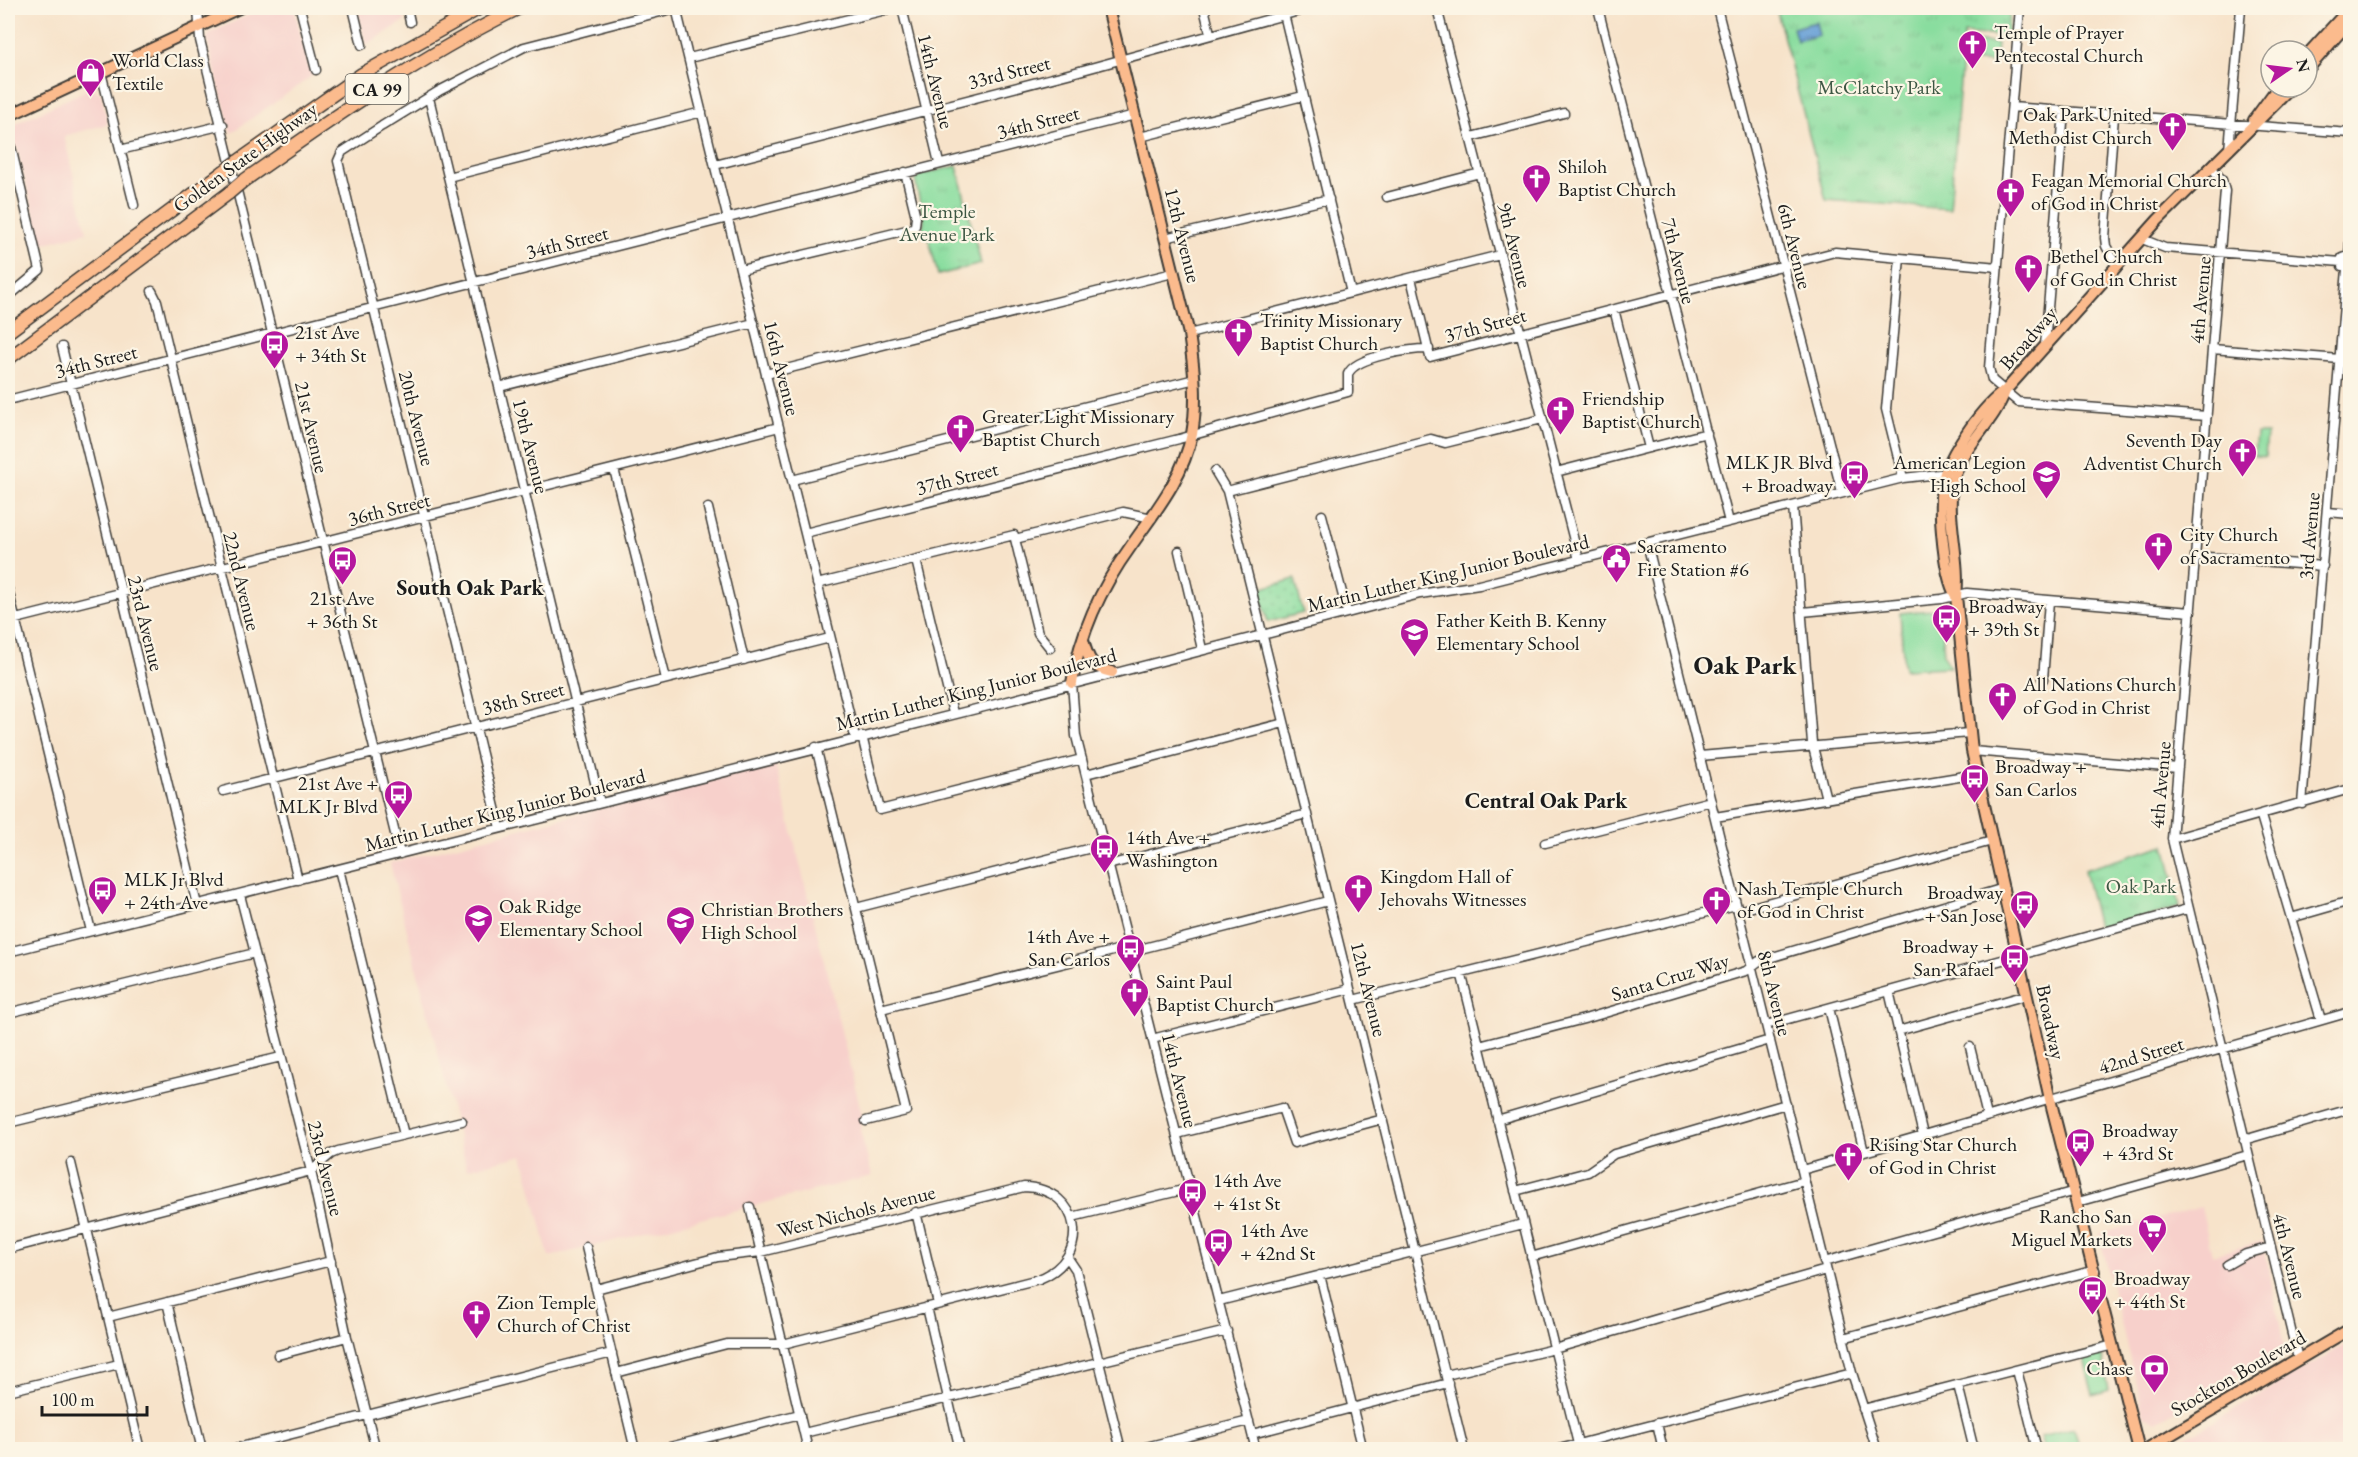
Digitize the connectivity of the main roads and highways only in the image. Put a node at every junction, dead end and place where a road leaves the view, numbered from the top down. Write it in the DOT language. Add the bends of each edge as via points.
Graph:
graph roads {
  1 [pos="239,8"];
  2 [pos="480,8"];
  3 [pos="519,8"];
  4 [pos="1108,8"];
  5 [pos="2349,8"];
  6 [pos="2350,21"];
  7 [pos="2319,42"];
  8 [pos="2319,56"];
  9 [pos="2268,99"];
  10 [pos="2281,99"];
  11 [pos="8,116"];
  12 [pos="2251,125"];
  13 [pos="8,332"];
  14 [pos="8,358"];
  15 [pos="1083,640"];
  16 [pos="1112,672"];
  17 [pos="1072,683"];
  18 [pos="2350,1329"];
  19 [pos="2139,1449"];
  20 [pos="2145,1449"];
  1 -- 11 [label="main road"];
  2 -- 13 [label="highway, Golden State Highway / CA 99, bridge" via="362,74"];
  3 -- 14 [label="highway, Golden State Highway / CA 99, bridge" via="408,69 331,118"];
  4 -- 15 [label="main road, 12th Avenue" via="1188,334 1195,379 1195,413 1179,473 1116,568"];
  5 -- 7 [label="main road"];
  6 -- 8 [label="main road"];
  9 -- 12 [label="main road, Broadway"];
  10 -- 12 [label="main road, Broadway"];
  12 -- 19 [label="main road, Broadway" via="2005,391 1992,400 1942,490 1948,582 1956,596 1972,751 2050,1099"];
  15 -- 16 [label="main road" via="1090,663"];
  15 -- 17 [label="main road, 12th Avenue"];
  18 -- 20 [label="main road, Stockton Boulevard"];
}
